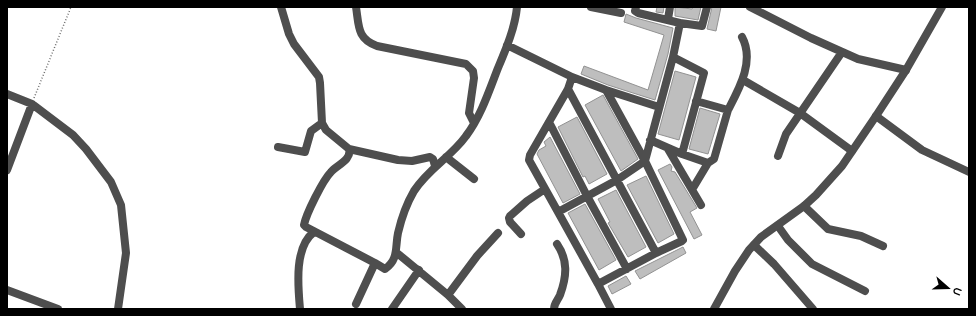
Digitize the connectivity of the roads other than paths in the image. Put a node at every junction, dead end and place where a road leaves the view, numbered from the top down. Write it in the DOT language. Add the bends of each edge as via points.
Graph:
graph roads {
  1 [pos="281,7"];
  2 [pos="356,7"];
  3 [pos="517,7"];
  4 [pos="591,7"];
  5 [pos="636,7"];
  6 [pos="670,7"];
  7 [pos="706,7"];
  8 [pos="750,7"];
  9 [pos="942,7"];
  10 [pos="621,13"];
  11 [pos="668,19"];
  12 [pos="680,23"];
  13 [pos="742,37"];
  14 [pos="507,45"];
  15 [pos="842,52"];
  16 [pos="673,57"];
  17 [pos="906,70"];
  18 [pos="572,77"];
  19 [pos="743,80"];
  20 [pos="568,89"];
  21 [pos="606,90"];
  22 [pos="7,94"];
  23 [pos="696,101"];
  24 [pos="32,104"];
  25 [pos="659,107"];
  26 [pos="728,110"];
  27 [pos="800,112"];
  28 [pos="876,116"];
  29 [pos="549,122"];
  30 [pos="322,123"];
  31 [pos="474,123"];
  32 [pos="650,140"];
  33 [pos="278,147"];
  34 [pos="668,148"];
  35 [pos="348,149"];
  36 [pos="852,151"];
  37 [pos="682,154"];
  38 [pos="778,156"];
  39 [pos="446,157"];
  40 [pos="645,161"];
  41 [pos="708,163"];
  42 [pos="435,166"];
  43 [pos="7,170"];
  44 [pos="969,172"];
  45 [pos="474,179"];
  46 [pos="617,180"];
  47 [pos="693,188"];
  48 [pos="545,189"];
  49 [pos="587,196"];
  50 [pos="701,205"];
  51 [pos="804,206"];
  52 [pos="558,212"];
  53 [pos="778,226"];
  54 [pos="314,232"];
  55 [pos="498,233"];
  56 [pos="521,234"];
  57 [pos="557,244"];
  58 [pos="754,245"];
  59 [pos="882,246"];
  60 [pos="656,253"];
  61 [pos="397,254"];
  62 [pos="375,263"];
  63 [pos="627,269"];
  64 [pos="419,270"];
  65 [pos="598,284"];
  66 [pos="7,290"];
  67 [pos="865,291"];
  68 [pos="448,295"];
  69 [pos="356,304"];
  70 [pos="58,309"];
  71 [pos="118,309"];
  72 [pos="300,309"];
  73 [pos="392,309"];
  74 [pos="462,309"];
  75 [pos="554,309"];
  76 [pos="611,309"];
  77 [pos="714,309"];
  78 [pos="813,309"];
  1 -- 30 [label="street" via="294,44 319,77"];
  2 -- 31 [label="street" via="359,30 369,43 466,64 473,71 474,78 469,113"];
  3 -- 14 [label="street"];
  4 -- 10 [label="street"];
  5 -- 11 [label="street" via="638,13"];
  6 -- 11 [label="street"];
  7 -- 12 [label="street" via="702,26"];
  8 -- 15 [label="street"];
  9 -- 17 [label="street"];
  11 -- 12 [label="street"];
  12 -- 16 [label="street"];
  13 -- 19 [label="street" via="747,52"];
  14 -- 18 [label="street"];
  14 -- 31 [label="street"];
  15 -- 17 [label="street" via="858,59"];
  15 -- 27 [label="street"];
  16 -- 23 [label="street" via="704,73"];
  16 -- 25 [label="street"];
  17 -- 28 [label="street"];
  18 -- 20 [label="street"];
  18 -- 21 [label="street"];
  19 -- 26 [label="street"];
  19 -- 27 [label="street"];
  20 -- 29 [label="street"];
  20 -- 46 [label="street"];
  21 -- 25 [label="street"];
  21 -- 40 [label="street"];
  22 -- 24 [label="street"];
  23 -- 26 [label="street"];
  23 -- 37 [label="street"];
  24 -- 43 [label="street"];
  24 -- 71 [label="street" via="86,149 111,182 121,205 126,253"];
  25 -- 32 [label="street"];
  26 -- 41 [label="street" via="714,159"];
  27 -- 36 [label="street"];
  27 -- 38 [label="street" via="786,134"];
  28 -- 36 [label="street"];
  28 -- 44 [label="street" via="922,150"];
  29 -- 48 [label="street" via="532,148 529,160"];
  29 -- 49 [label="street"];
  30 -- 33 [label="street" via="311,131 305,152"];
  30 -- 35 [label="street" via="326,130"];
  31 -- 39 [label="street" via="466,137"];
  32 -- 34 [label="street"];
  32 -- 40 [label="street"];
  34 -- 37 [label="street"];
  34 -- 47 [label="street"];
  35 -- 42 [label="street" via="398,160 412,161 430,157"];
  35 -- 54 [label="street" via="348,157 331,172 304,221 304,225"];
  36 -- 51 [label="street" via="842,166"];
  37 -- 41 [label="street"];
  39 -- 42 [label="street"];
  39 -- 45 [label="street"];
  40 -- 46 [label="street"];
  40 -- 60 [label="street" via="683,238 682,241"];
  41 -- 47 [label="street"];
  42 -- 61 [label="street" via="414,191 406,208 398,234"];
  46 -- 49 [label="street"];
  46 -- 60 [label="street"];
  47 -- 50 [label="street"];
  48 -- 52 [label="street"];
  48 -- 56 [label="street" via="510,216 510,222"];
  49 -- 52 [label="street"];
  49 -- 63 [label="street"];
  51 -- 53 [label="street"];
  51 -- 59 [label="street" via="828,229 861,236"];
  52 -- 65 [label="street"];
  53 -- 58 [label="street"];
  53 -- 67 [label="street" via="812,264"];
  54 -- 62 [label="street"];
  54 -- 72 [label="street" via="305,241 299,269"];
  55 -- 68 [label="street"];
  57 -- 75 [label="street" via="565,262 563,288"];
  58 -- 77 [label="street" via="735,271"];
  58 -- 78 [label="street"];
  60 -- 63 [label="street"];
  61 -- 62 [label="street" via="386,269"];
  61 -- 64 [label="street"];
  62 -- 69 [label="street"];
  63 -- 65 [label="street"];
  64 -- 68 [label="street"];
  64 -- 73 [label="street"];
  65 -- 76 [label="street"];
  66 -- 70 [label="street"];
  68 -- 74 [label="street"];
}
